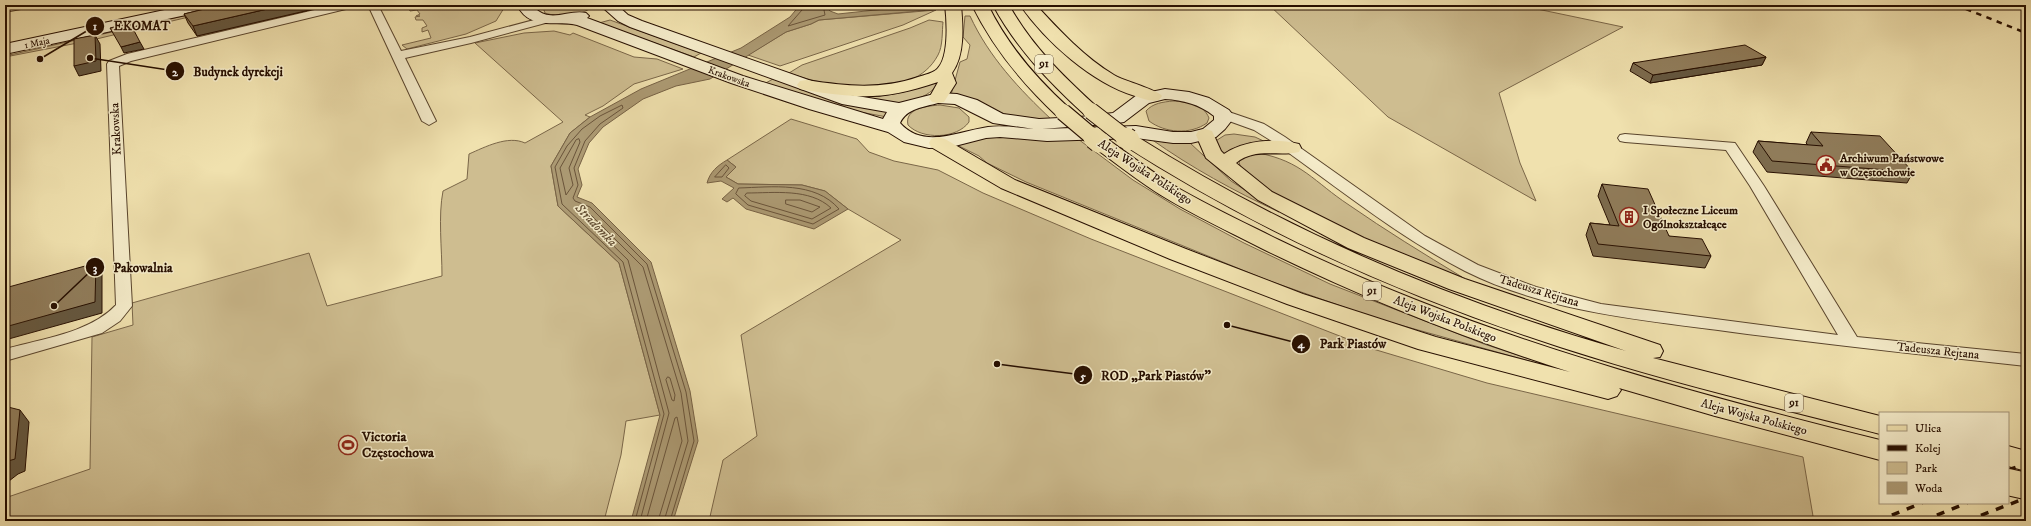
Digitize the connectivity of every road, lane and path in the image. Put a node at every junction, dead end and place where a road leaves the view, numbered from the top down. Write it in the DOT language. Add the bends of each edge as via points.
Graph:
graph roads {
  1 [pos="27,5"];
  2 [pos="209,5"];
  3 [pos="350,5"];
  4 [pos="372,5"];
  5 [pos="604,5"];
  6 [pos="608,5"];
  7 [pos="1030,7"];
  8 [pos="1002,8"];
  9 [pos="5,9"];
  10 [pos="530,9"];
  11 [pos="982,9"];
  12 [pos="954,11"];
  13 [pos="568,18"];
  14 [pos="549,19"];
  15 [pos="471,40"];
  16 [pos="5,49"];
  17 [pos="397,56"];
  18 [pos="943,73"];
  19 [pos="806,85"];
  20 [pos="1153,96"];
  21 [pos="938,98"];
  22 [pos="901,109"];
  23 [pos="429,121"];
  24 [pos="1216,125"];
  25 [pos="894,128"];
  26 [pos="1625,138"];
  27 [pos="938,143"];
  28 [pos="1292,148"];
  29 [pos="1224,164"];
  30 [pos="1851,342"];
  31 [pos="5,355"];
  32 [pos="2026,360"];
  33 [pos="1707,381"];
  34 [pos="1667,393"];
  35 [pos="1879,441"];
  36 [pos="2009,456"];
  37 [pos="2026,461"];
  38 [pos="2009,482"];
  39 [pos="2026,486"];
  1 -- 9 [label="street"];
  2 -- 16 [label="main road, 1 Maja"];
  3 -- 31 [label="street, Krakowska" via="127,58 113,64 124,306 114,317 96,329"];
  4 -- 17 [label="street"];
  5 -- 13 [label="main road" via="588,14"];
  6 -- 19 [label="main road, Krakowska" via="623,18 636,24"];
  7 -- 20 [label="main road" via="1062,44 1088,66 1122,87"];
  8 -- 33 [label="main road, Aleja Wojska Polskiego / 91, bridge" via="1024,41 1049,70 1091,111 1178,173 1258,217 1414,287 1525,328"];
  10 -- 14 [label="main road"];
  10 -- 15 [label="street"];
  11 -- 34 [label="main road, Aleja Wojska Polskiego / 91, bridge" via="1005,51 1023,73 1063,112 1099,142 1173,193 1328,273 1503,342"];
  12 -- 18 [label="main road" via="953,45 949,64"];
  13 -- 14 [label="main road"];
  13 -- 25 [label="main road, Krakowska" via="810,105"];
  14 -- 15 [label="street"];
  15 -- 17 [label="street"];
  17 -- 23 [label="street"];
  18 -- 19 [label="main road" via="911,86 876,93"];
  18 -- 21 [label="main road" via="947,83"];
  19 -- 22 [label="main road, Krakowska" via="848,100"];
  20 -- 21 [label="main road" via="1118,118 1039,124 999,119 957,99"];
  20 -- 24 [label="main road" via="1165,94 1193,97 1210,104"];
  21 -- 22 [label="main road" via="922,100"];
  22 -- 25 [label="main road" via="891,120"];
  24 -- 27 [label="main road, Krakowska" via="1179,138 1134,132 1048,135 992,132"];
  24 -- 28 [label="street, Tadeusza Rejtana" via="1254,134 1267,134"];
  24 -- 29 [label="main road" via="1213,154"];
  25 -- 27 [label="main road, Krakowska" via="915,140"];
  26 -- 30 [label="street" via="1730,146"];
  27 -- 34 [label="main road" via="990,174 1027,192 1178,254 1343,316 1434,345 1606,390"];
  28 -- 29 [label="main road" via="1242,150"];
  28 -- 30 [label="street, Tadeusza Rejtana" via="1420,240 1472,268 1530,291 1601,309"];
  29 -- 33 [label="main road" via="1265,196 1356,243 1458,284 1652,352"];
  30 -- 32 [label="street, Tadeusza Rejtana"];
  33 -- 35 [label="main road, Aleja Wojska Polskiego / 91"];
  34 -- 35 [label="main road, Aleja Wojska Polskiego / 91"];
  36 -- 37 [label="main road"];
  38 -- 39 [label="main road, bridge"];
}
